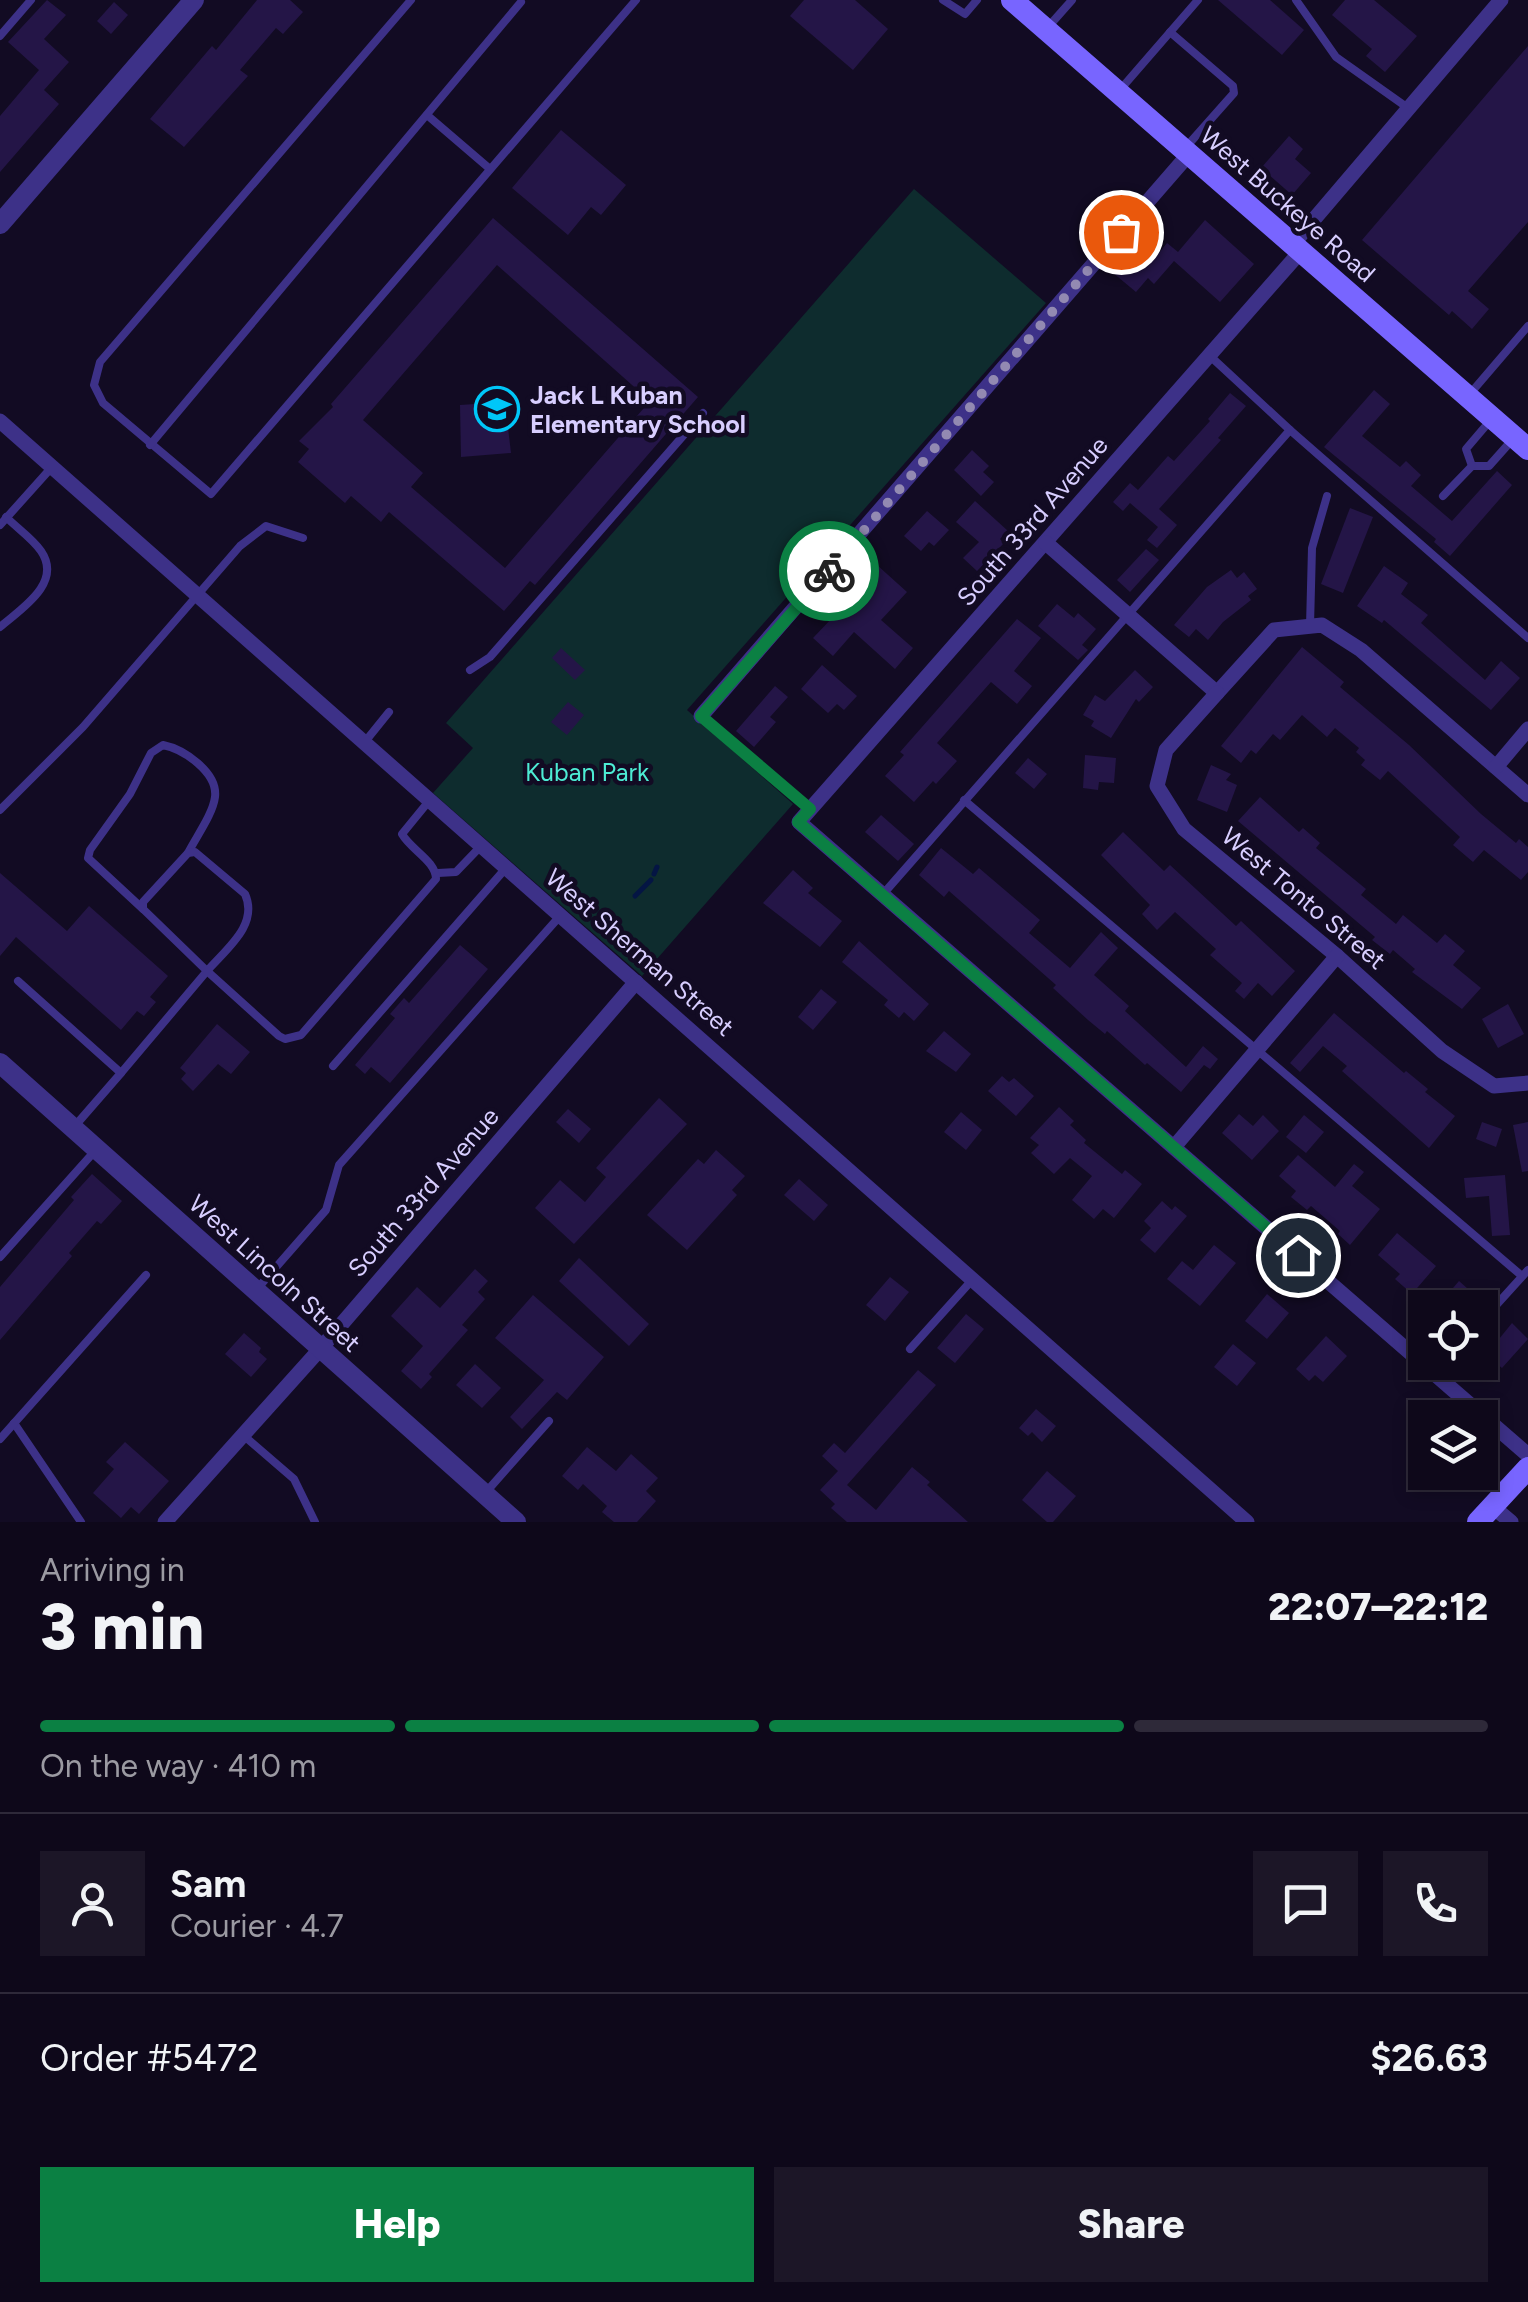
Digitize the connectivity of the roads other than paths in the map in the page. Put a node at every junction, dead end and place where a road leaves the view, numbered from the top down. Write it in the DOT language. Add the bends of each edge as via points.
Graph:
graph roads {
  1 [pos="31,0"];
  2 [pos="194,0"];
  3 [pos="412,0"];
  4 [pos="636,0"];
  5 [pos="977,0"];
  6 [pos="1012,0"];
  7 [pos="1072,0"];
  8 [pos="1198,0"];
  9 [pos="1296,0"];
  10 [pos="1500,0"];
  11 [pos="521,1"];
  12 [pos="947,3"];
  13 [pos="1046,30"];
  14 [pos="1170,32"];
  15 [pos="0,36"];
  16 [pos="1118,92"];
  17 [pos="1408,108"];
  18 [pos="427,115"];
  19 [pos="1187,152"];
  20 [pos="490,169"];
  21 [pos="0,224"];
  22 [pos="1297,248"];
  23 [pos="1528,326"];
  24 [pos="1210,356"];
  25 [pos="1467,396"];
  26 [pos="703,413"];
  27 [pos="1492,418"];
  28 [pos="0,421"];
  29 [pos="1290,430"];
  30 [pos="1521,443"];
  31 [pos="150,445"];
  32 [pos="1472,466"];
  33 [pos="52,467"];
  34 [pos="1327,496"];
  35 [pos="1443,496"];
  36 [pos="3,521"];
  37 [pos="303,538"];
  38 [pos="1046,544"];
  39 [pos="197,596"];
  40 [pos="1128,614"];
  41 [pos="1310,626"];
  42 [pos="0,627"];
  43 [pos="1528,638"];
  44 [pos="470,670"];
  45 [pos="1217,693"];
  46 [pos="389,712"];
  47 [pos="701,716"];
  48 [pos="1528,729"];
  49 [pos="364,743"];
  50 [pos="1496,767"];
  51 [pos="1528,795"];
  52 [pos="964,800"];
  53 [pos="430,801"];
  54 [pos="0,810"];
  55 [pos="804,815"];
  56 [pos="481,846"];
  57 [pos="188,854"];
  58 [pos="506,868"];
  59 [pos="438,873"];
  60 [pos="882,896"];
  61 [pos="143,909"];
  62 [pos="560,916"];
  63 [pos="1338,956"];
  64 [pos="207,971"];
  65 [pos="18,982"];
  66 [pos="636,982"];
  67 [pos="1256,1051"];
  68 [pos="333,1066"];
  69 [pos="3,1072"];
  70 [pos="120,1073"];
  71 [pos="1528,1083"];
  72 [pos="74,1127"];
  73 [pos="1174,1147"];
  74 [pos="97,1148"];
  75 [pos="0,1257"];
  76 [pos="1525,1273"];
  77 [pos="146,1275"];
  78 [pos="973,1279"];
  79 [pos="257,1289"];
  80 [pos="1498,1303"];
  81 [pos="1408,1341"];
  82 [pos="322,1347"];
  83 [pos="910,1349"];
  84 [pos="1452,1380"];
  85 [pos="549,1421"];
  86 [pos="14,1424"];
  87 [pos="243,1434"];
  88 [pos="0,1439"];
  89 [pos="1528,1456"];
  90 [pos="1528,1468"];
  91 [pos="484,1494"];
  92 [pos="1485,1514"];
  93 [pos="312,1520"];
  94 [pos="80,1522"];
  95 [pos="165,1522"];
  96 [pos="516,1522"];
  97 [pos="1247,1522"];
  98 [pos="1511,1522"];
  1 -- 15 [label="lane"];
  2 -- 21 [label="street"];
  3 -- 31 [label="lane" via="100,362 94,385 103,403"];
  4 -- 20 [label="lane"];
  5 -- 12 [label="lane" via="965,14"];
  6 -- 13 [label="main road, West Buckeye Road"];
  7 -- 13 [label="lane"];
  8 -- 14 [label="lane"];
  9 -- 17 [label="lane" via="1336,57"];
  10 -- 17 [label="street, South 33rd Avenue"];
  11 -- 18 [label="lane"];
  13 -- 16 [label="main road, West Buckeye Road"];
  14 -- 16 [label="lane"];
  14 -- 19 [label="lane" via="1234,93"];
  16 -- 19 [label="main road, West Buckeye Road"];
  17 -- 22 [label="street, South 33rd Avenue"];
  18 -- 20 [label="lane"];
  18 -- 31 [label="lane"];
  19 -- 22 [label="main road, West Buckeye Road"];
  19 -- 47 [label="street"];
  20 -- 31 [label="lane" via="211,494"];
  22 -- 24 [label="street, South 33rd Avenue"];
  22 -- 25 [label="main road, West Buckeye Road"];
  23 -- 25 [label="lane"];
  24 -- 29 [label="lane"];
  24 -- 38 [label="street, South 33rd Avenue"];
  25 -- 27 [label="main road, West Buckeye Road"];
  26 -- 44 [label="lane" via="490,657"];
  27 -- 30 [label="main road, West Buckeye Road"];
  27 -- 32 [label="lane" via="1466,449"];
  28 -- 33 [label="street, West Sherman Street"];
  29 -- 40 [label="lane"];
  29 -- 43 [label="lane"];
  30 -- 32 [label="lane" via="1490,466"];
  32 -- 35 [label="lane"];
  33 -- 36 [label="lane"];
  33 -- 39 [label="street, West Sherman Street"];
  34 -- 41 [label="lane" via="1312,548"];
  36 -- 42 [label="lane" via="43,552 47,576 39,594"];
  37 -- 39 [label="lane" via="266,526"];
  38 -- 40 [label="street"];
  38 -- 55 [label="street, South 33rd Avenue"];
  39 -- 49 [label="street, West Sherman Street"];
  39 -- 54 [label="lane"];
  40 -- 45 [label="street"];
  40 -- 52 [label="lane"];
  41 -- 45 [label="street, West Tonto Street" via="1274,630"];
  41 -- 50 [label="street" via="1322,625 1362,650"];
  45 -- 63 [label="street, West Tonto Street" via="1166,750 1157,786 1184,829"];
  46 -- 49 [label="lane"];
  47 -- 55 [label="lane"];
  48 -- 50 [label="street"];
  49 -- 53 [label="street, West Sherman Street"];
  50 -- 51 [label="street"];
  52 -- 60 [label="lane"];
  52 -- 67 [label="lane"];
  53 -- 56 [label="street, West Sherman Street"];
  53 -- 59 [label="lane" via="402,834"];
  55 -- 60 [label="street"];
  56 -- 58 [label="street, West Sherman Street"];
  56 -- 59 [label="lane" via="456,872"];
  57 -- 61 [label="lane"];
  57 -- 61 [label="lane" via="216,798 214,787 185,753 162,745 88,858"];
  57 -- 64 [label="lane" via="195,852 250,904 248,923"];
  58 -- 62 [label="street, West Sherman Street"];
  58 -- 68 [label="lane"];
  59 -- 64 [label="lane" via="301,1035 278,1036"];
  60 -- 73 [label="street"];
  61 -- 64 [label="lane"];
  62 -- 66 [label="street, West Sherman Street"];
  62 -- 79 [label="lane" via="339,1165 326,1210"];
  63 -- 67 [label="street"];
  63 -- 71 [label="street, West Tonto Street" via="1442,1051 1494,1086"];
  64 -- 70 [label="lane"];
  65 -- 70 [label="lane"];
  66 -- 78 [label="street, West Sherman Street"];
  66 -- 82 [label="street, South 33rd Avenue"];
  67 -- 73 [label="street"];
  67 -- 76 [label="lane"];
  69 -- 72 [label="street, West Lincoln Street"];
  70 -- 72 [label="lane"];
  72 -- 74 [label="street, West Lincoln Street"];
  73 -- 81 [label="street"];
  74 -- 75 [label="lane"];
  74 -- 79 [label="street, West Lincoln Street"];
  76 -- 80 [label="lane"];
  77 -- 86 [label="lane"];
  78 -- 83 [label="lane"];
  78 -- 97 [label="street, West Sherman Street"];
  79 -- 82 [label="street, West Lincoln Street"];
  82 -- 87 [label="street, South 33rd Avenue"];
  82 -- 91 [label="street, West Lincoln Street"];
  84 -- 89 [label="street"];
  85 -- 91 [label="lane"];
  86 -- 88 [label="lane"];
  86 -- 94 [label="lane"];
  87 -- 93 [label="lane" via="294,1479"];
  87 -- 95 [label="street, South 33rd Avenue"];
  90 -- 92 [label="main road"];
  91 -- 96 [label="street, West Lincoln Street"];
  92 -- 98 [label="street"];
}
